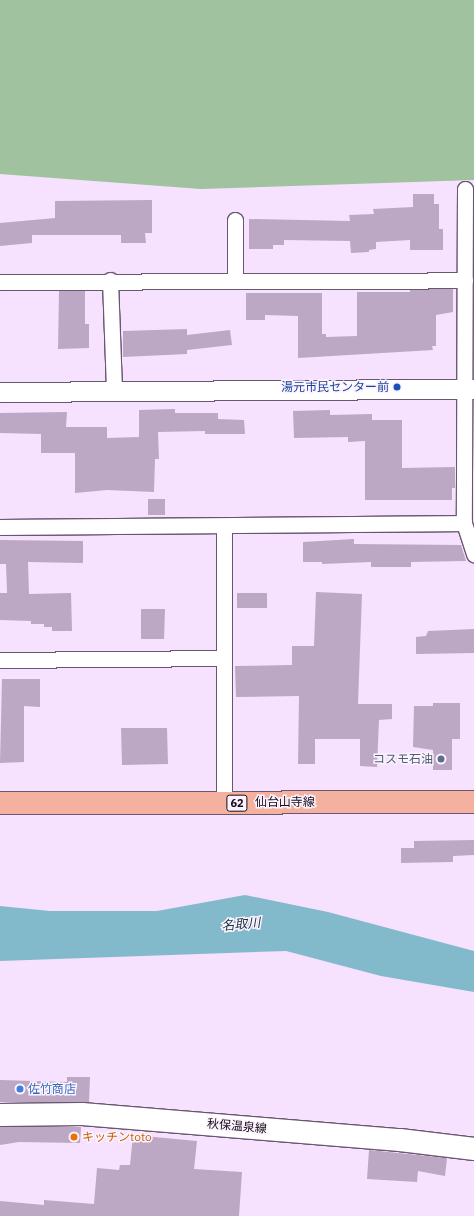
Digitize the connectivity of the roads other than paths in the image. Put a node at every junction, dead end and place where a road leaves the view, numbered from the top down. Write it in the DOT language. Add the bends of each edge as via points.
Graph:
graph roads {
  1 [pos="465,189"];
  2 [pos="235,220"];
  3 [pos="110,280"];
  4 [pos="235,280"];
  5 [pos="465,280"];
  6 [pos="0,282"];
  7 [pos="470,389"];
  8 [pos="114,391"];
  9 [pos="0,392"];
  10 [pos="464,523"];
  11 [pos="224,526"];
  12 [pos="0,527"];
  13 [pos="474,554"];
  14 [pos="224,658"];
  15 [pos="0,660"];
  16 [pos="474,802"];
  17 [pos="0,803"];
  18 [pos="224,803"];
  19 [pos="0,1115"];
  20 [pos="474,1149"];
  1 -- 5 [label="street"];
  2 -- 4 [label="street"];
  3 -- 4 [label="street"];
  3 -- 6 [label="street"];
  3 -- 8 [label="street"];
  4 -- 5 [label="street"];
  5 -- 7 [label="street"];
  7 -- 8 [label="street"];
  7 -- 10 [label="street"];
  8 -- 9 [label="street"];
  10 -- 11 [label="street"];
  10 -- 13 [label="street"];
  11 -- 12 [label="street"];
  11 -- 14 [label="street"];
  14 -- 15 [label="street"];
  14 -- 18 [label="street"];
  16 -- 18 [label="main road, 仙台山寺線 / 62"];
  17 -- 18 [label="main road, 仙台山寺線 / 62"];
  19 -- 20 [label="main road, 秋保温泉線" via="82,1114 400,1140"];
}
